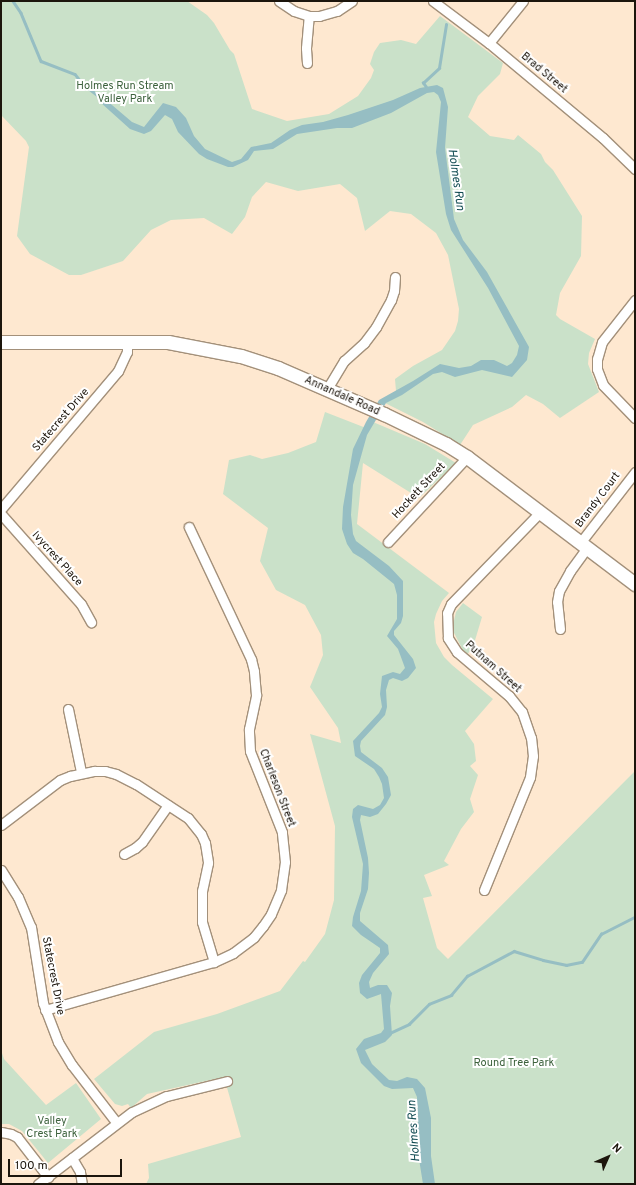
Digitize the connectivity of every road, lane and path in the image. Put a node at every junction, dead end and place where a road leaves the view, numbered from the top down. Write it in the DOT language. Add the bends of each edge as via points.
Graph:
graph roads {
  1 [pos="279,1"];
  2 [pos="352,1"];
  3 [pos="433,1"];
  4 [pos="523,1"];
  5 [pos="308,16"];
  6 [pos="489,43"];
  7 [pos="307,63"];
  8 [pos="635,169"];
  9 [pos="395,277"];
  10 [pos="635,300"];
  11 [pos="127,341"];
  12 [pos="1,342"];
  13 [pos="327,389"];
  14 [pos="635,418"];
  15 [pos="467,457"];
  16 [pos="635,472"];
  17 [pos="1,509"];
  18 [pos="540,512"];
  19 [pos="1,514"];
  20 [pos="189,527"];
  21 [pos="388,542"];
  22 [pos="584,545"];
  23 [pos="635,584"];
  24 [pos="91,622"];
  25 [pos="560,628"];
  26 [pos="68,709"];
  27 [pos="81,772"];
  28 [pos="168,804"];
  29 [pos="1,825"];
  30 [pos="124,854"];
  31 [pos="1,870"];
  32 [pos="484,890"];
  33 [pos="214,962"];
  34 [pos="45,1010"];
  35 [pos="227,1081"];
  36 [pos="116,1122"];
  37 [pos="1,1132"];
  38 [pos="72,1158"];
  39 [pos="48,1177"];
  40 [pos="38,1184"];
  41 [pos="82,1184"];
  1 -- 5 [label="street"];
  2 -- 5 [label="street" via="337,11"];
  3 -- 6 [label="street, Brad Street"];
  4 -- 6 [label="street"];
  5 -- 7 [label="street"];
  6 -- 8 [label="street, Brad Street" via="603,138"];
  9 -- 13 [label="street" via="391,300 376,327 364,343 344,361"];
  10 -- 14 [label="street" via="602,342 597,359 597,369 603,385"];
  11 -- 12 [label="main road, Annandale Road"];
  11 -- 13 [label="main road, Annandale Road" via="168,342 241,356 274,366"];
  11 -- 17 [label="street, Statecrest Drive" via="127,352 118,371"];
  13 -- 15 [label="main road, Annandale Road" via="446,444"];
  15 -- 18 [label="main road, Annandale Road"];
  15 -- 21 [label="street, Hockett Street"];
  16 -- 22 [label="street, Brandy Court"];
  18 -- 22 [label="main road, Annandale Road"];
  18 -- 32 [label="street, Putnam Street" via="451,604 447,613 448,638 457,652 509,696 522,712 531,738 533,756 530,777"];
  19 -- 24 [label="street, Ivycrest Place" via="81,604"];
  20 -- 33 [label="street, Charleson Street" via="251,659 256,695 249,729 250,751 278,819 284,847 284,877 271,914 254,937 241,948"];
  22 -- 23 [label="main road, Annandale Road"];
  22 -- 25 [label="street, Brandy Court" via="559,591 557,602"];
  26 -- 27 [label="street"];
  27 -- 28 [label="street" via="116,774 129,779"];
  27 -- 29 [label="street" via="60,780"];
  28 -- 30 [label="street" via="142,842"];
  28 -- 33 [label="street" via="196,826 205,843 208,863 202,891 202,922"];
  31 -- 34 [label="street, Statecrest Drive" via="18,897 31,927"];
  33 -- 34 [label="street, Charleson Street"];
  34 -- 36 [label="street, Statecrest Drive" via="65,1056"];
  35 -- 36 [label="street" via="167,1096"];
  36 -- 38 [label="street"];
  37 -- 39 [label="street" via="17,1138"];
  38 -- 39 [label="street"];
  38 -- 41 [label="street" via="80,1172"];
  39 -- 40 [label="street"];
}
